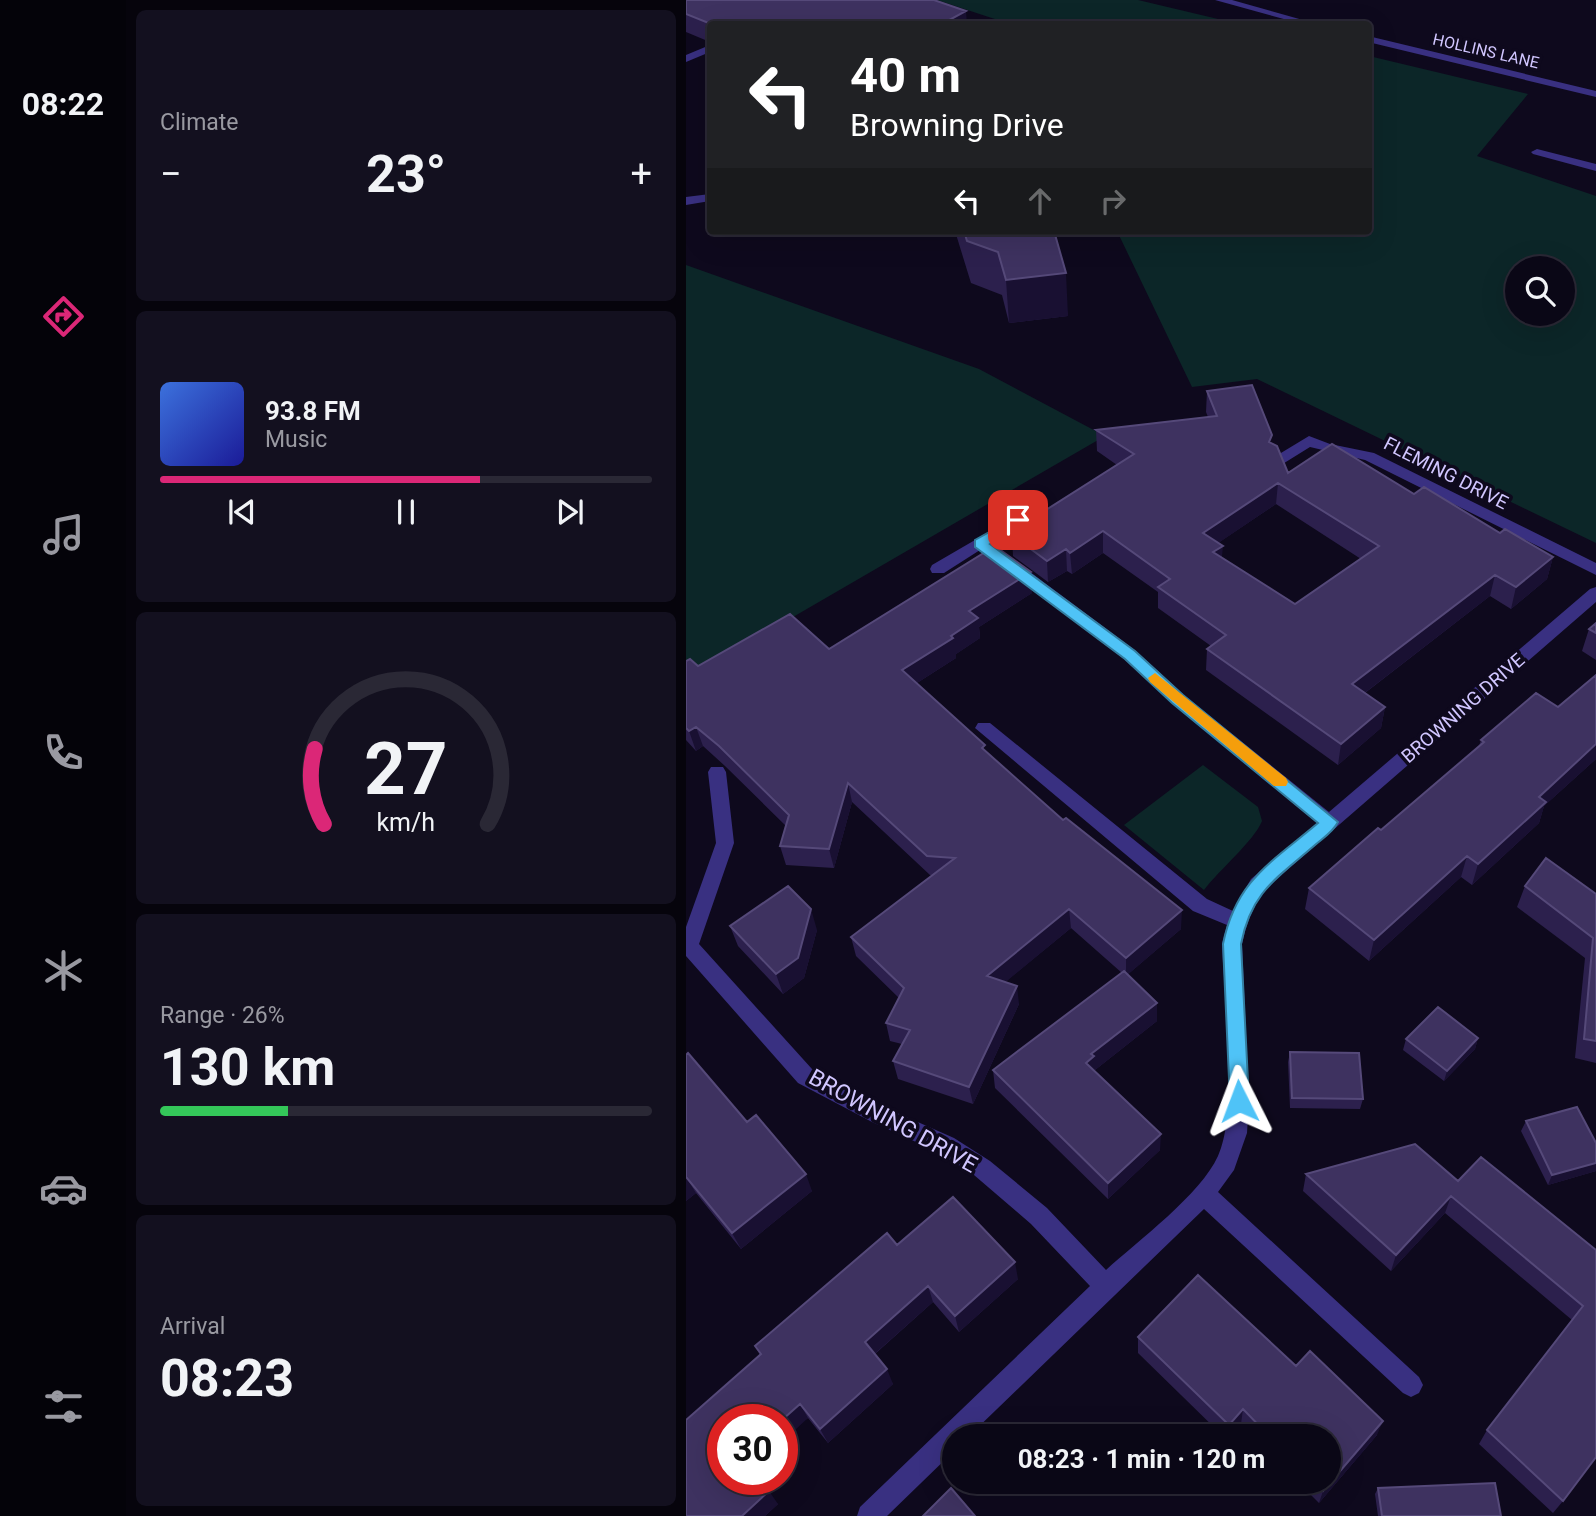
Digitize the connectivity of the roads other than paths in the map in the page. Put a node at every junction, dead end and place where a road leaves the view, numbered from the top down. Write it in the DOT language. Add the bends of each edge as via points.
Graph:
graph roads {
  1 [pos="1220,0"];
  2 [pos="1300,21"];
  3 [pos="1372,40"];
  4 [pos="707,49"];
  5 [pos="686,59"];
  6 [pos="1596,94"];
  7 [pos="1537,152"];
  8 [pos="1596,167"];
  9 [pos="707,198"];
  10 [pos="686,201"];
  11 [pos="1276,462"];
  12 [pos="1018,520"];
  13 [pos="980,543"];
  14 [pos="938,569"];
  15 [pos="1596,570"];
  16 [pos="1596,593"];
  17 [pos="984,728"];
  18 [pos="717,772"];
  19 [pos="1330,822"];
  20 [pos="1237,921"];
  21 [pos="688,946"];
  22 [pos="1204,1194"];
  23 [pos="1105,1286"];
  24 [pos="1411,1385"];
  25 [pos="869,1516"];
  1 -- 2 [label="street"];
  3 -- 6 [label="street, HOLLINS LANE"];
  4 -- 5 [label="street"];
  7 -- 8 [label="street"];
  9 -- 10 [label="street"];
  11 -- 15 [label="street, FLEMING DRIVE" via="1309,440 1369,456"];
  12 -- 13 [label="street"];
  13 -- 14 [label="street"];
  13 -- 19 [label="street" via="1130,655"];
  16 -- 19 [label="street, BROWNING DRIVE"];
  17 -- 20 [label="street" via="1200,905"];
  18 -- 21 [label="street, BROWNING DRIVE" via="725,844"];
  19 -- 20 [label="street, BROWNING DRIVE" via="1258,884"];
  20 -- 22 [label="street, BROWNING DRIVE" via="1232,944 1239,1101 1236,1133 1226,1163"];
  21 -- 23 [label="street, BROWNING DRIVE" via="805,1076 946,1145 982,1168 1039,1216"];
  22 -- 23 [label="street, BROWNING DRIVE"];
  22 -- 24 [label="street"];
  23 -- 25 [label="street, BROWNING DRIVE"];
}
